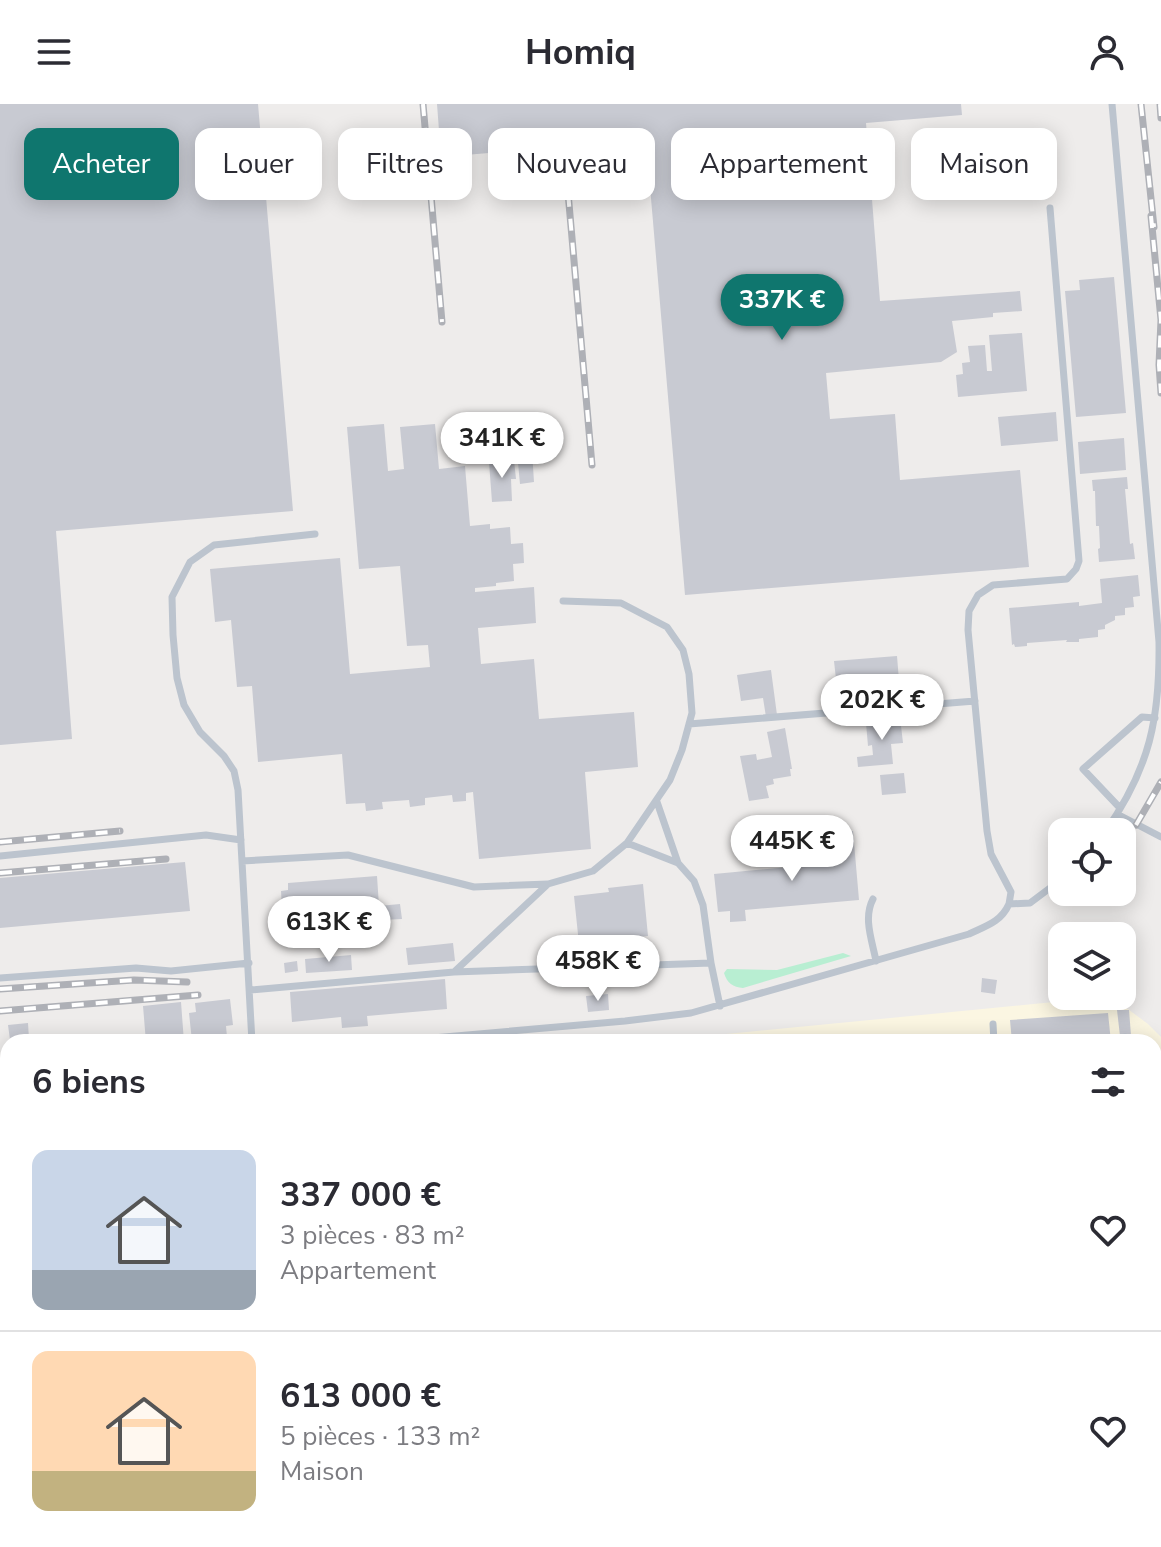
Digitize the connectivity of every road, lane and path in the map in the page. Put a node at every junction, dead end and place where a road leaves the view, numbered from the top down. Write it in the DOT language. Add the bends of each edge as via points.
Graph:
graph roads {
  1 [pos="1112,104"];
  2 [pos="1050,208"];
  3 [pos="315,534"];
  4 [pos="563,601"];
  5 [pos="975,701"];
  6 [pos="1155,718"];
  7 [pos="689,724"];
  8 [pos="657,802"];
  9 [pos="1119,811"];
  10 [pos="1114,818"];
  11 [pos="1161,837"];
  12 [pos="241,840"];
  13 [pos="627,843"];
  14 [pos="0,856"];
  15 [pos="242,861"];
  16 [pos="678,863"];
  17 [pos="548,884"];
  18 [pos="1048,890"];
  19 [pos="873,899"];
  20 [pos="1009,904"];
  21 [pos="876,961"];
  22 [pos="249,963"];
  23 [pos="711,963"];
  24 [pos="454,972"];
  25 [pos="0,978"];
  26 [pos="250,990"];
  27 [pos="720,1006"];
  28 [pos="993,1024"];
  29 [pos="252,1034"];
  30 [pos="478,1034"];
  31 [pos="994,1034"];
  1 -- 6 [label="lane" via="1159,642"];
  2 -- 5 [label="lane" via="1079,561 1067,579 993,585 978,595 969,611 968,630"];
  3 -- 12 [label="lane" via="214,545 190,562 172,597 184,705 234,771"];
  4 -- 7 [label="lane" via="621,603 667,627 683,650 689,674"];
  5 -- 7 [label="lane"];
  5 -- 20 [label="lane" via="987,831 991,854 1011,892"];
  6 -- 9 [label="lane" via="1137,778"];
  6 -- 9 [label="lane" via="1142,717 1083,769"];
  7 -- 8 [label="lane"];
  8 -- 13 [label="lane"];
  8 -- 16 [label="lane"];
  9 -- 10 [label="lane"];
  9 -- 11 [label="lane"];
  12 -- 14 [label="lane" via="206,835"];
  12 -- 15 [label="lane"];
  13 -- 16 [label="lane"];
  13 -- 17 [label="lane" via="593,871"];
  15 -- 17 [label="lane" via="348,855 474,887"];
  15 -- 22 [label="lane"];
  16 -- 23 [label="lane" via="694,881 703,905"];
  17 -- 24 [label="lane"];
  18 -- 20 [label="lane" via="1030,903"];
  19 -- 21 [label="lane" via="867,918"];
  20 -- 21 [label="lane" via="998,921 969,934"];
  21 -- 27 [label="lane"];
  22 -- 25 [label="lane"];
  22 -- 26 [label="lane"];
  23 -- 24 [label="lane"];
  23 -- 27 [label="lane"];
  24 -- 26 [label="lane"];
  26 -- 29 [label="lane"];
  27 -- 30 [label="lane" via="659,1018"];
  28 -- 31 [label="lane"];
}
